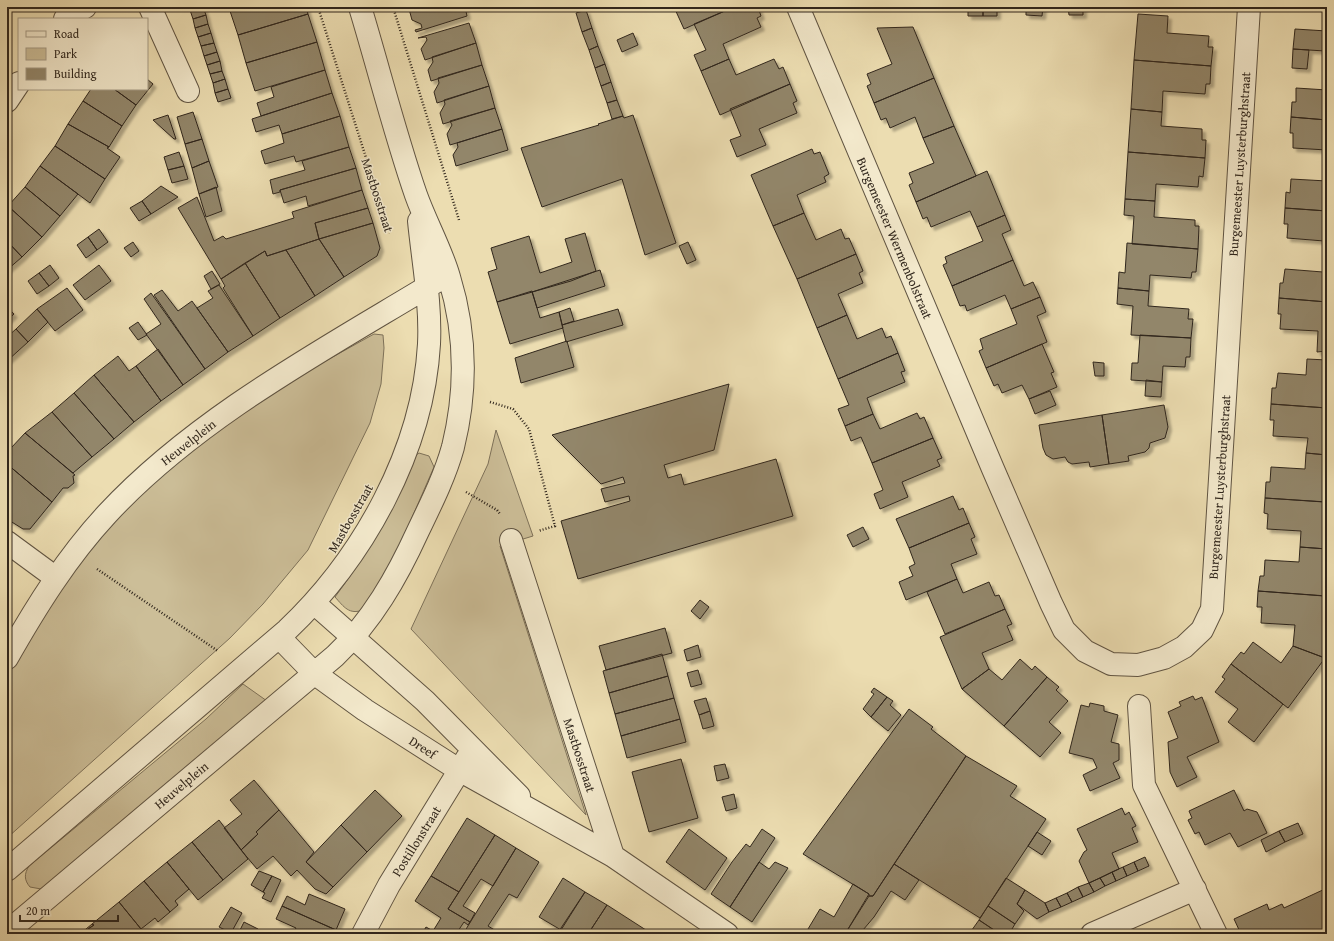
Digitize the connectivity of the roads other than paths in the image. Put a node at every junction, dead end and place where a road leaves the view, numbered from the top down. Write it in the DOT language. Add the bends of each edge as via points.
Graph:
graph roads {
  1 [pos="84,7"];
  2 [pos="150,7"];
  3 [pos="360,7"];
  4 [pos="798,7"];
  5 [pos="1249,7"];
  6 [pos="67,18"];
  7 [pos="7,83"];
  8 [pos="18,83"];
  9 [pos="18,84"];
  10 [pos="188,91"];
  11 [pos="7,101"];
  12 [pos="416,196"];
  13 [pos="448,275"];
  14 [pos="426,288"];
  15 [pos="993,469"];
  16 [pos="510,540"];
  17 [pos="7,542"];
  18 [pos="56,578"];
  19 [pos="314,603"];
  20 [pos="279,637"];
  21 [pos="354,637"];
  22 [pos="7,658"];
  23 [pos="314,673"];
  24 [pos="1139,706"];
  25 [pos="473,749"];
  26 [pos="459,770"];
  27 [pos="537,814"];
  28 [pos="613,856"];
  29 [pos="7,870"];
  30 [pos="1194,889"];
  31 [pos="8,928"];
  32 [pos="363,934"];
  33 [pos="727,934"];
  34 [pos="1092,934"];
  35 [pos="1216,934"];
  1 -- 6 [label="street"];
  2 -- 10 [label="street"];
  3 -- 12 [label="street, Mastbosstraat"];
  4 -- 15 [label="street, Burgemeester Wermenbolstraat"];
  5 -- 15 [label="street, Burgemeester Luysterburghstraat" via="1212,609 1202,630 1184,647 1164,658 1138,665 1111,664 1085,652 1064,630"];
  7 -- 8 [label="street"];
  9 -- 11 [label="street"];
  12 -- 13 [label="street, Mastbosstraat"];
  12 -- 14 [label="street, Mastbosstraat"];
  13 -- 14 [label="street, Heuvelplein"];
  13 -- 21 [label="street, Mastbosstraat" via="460,325 463,371 462,396 452,448 436,493 406,556 383,598"];
  14 -- 18 [label="street, Heuvelplein" via="315,355 210,425 137,484 106,515"];
  14 -- 19 [label="street, Mastbosstraat" via="429,324 426,366 405,451 379,511 343,566"];
  16 -- 28 [label="street, Mastbosstraat"];
  17 -- 18 [label="street"];
  18 -- 22 [label="street, Heuvelplein"];
  19 -- 20 [label="street"];
  19 -- 21 [label="street, Dreef"];
  20 -- 23 [label="street, Dreef"];
  20 -- 29 [label="street"];
  21 -- 23 [label="street, Heuvelplein"];
  21 -- 25 [label="street, Dreef" via="425,701"];
  23 -- 26 [label="street, Dreef" via="365,710"];
  23 -- 31 [label="street, Heuvelplein"];
  24 -- 30 [label="street" via="1144,786"];
  25 -- 26 [label="street, Postillonstraat"];
  25 -- 27 [label="street, Dreef"];
  26 -- 27 [label="street, Dreef"];
  26 -- 32 [label="street, Postillonstraat" via="389,885"];
  27 -- 28 [label="street, Dreef"];
  28 -- 33 [label="street, Dreef"];
  30 -- 34 [label="street"];
  30 -- 35 [label="street"];
}
